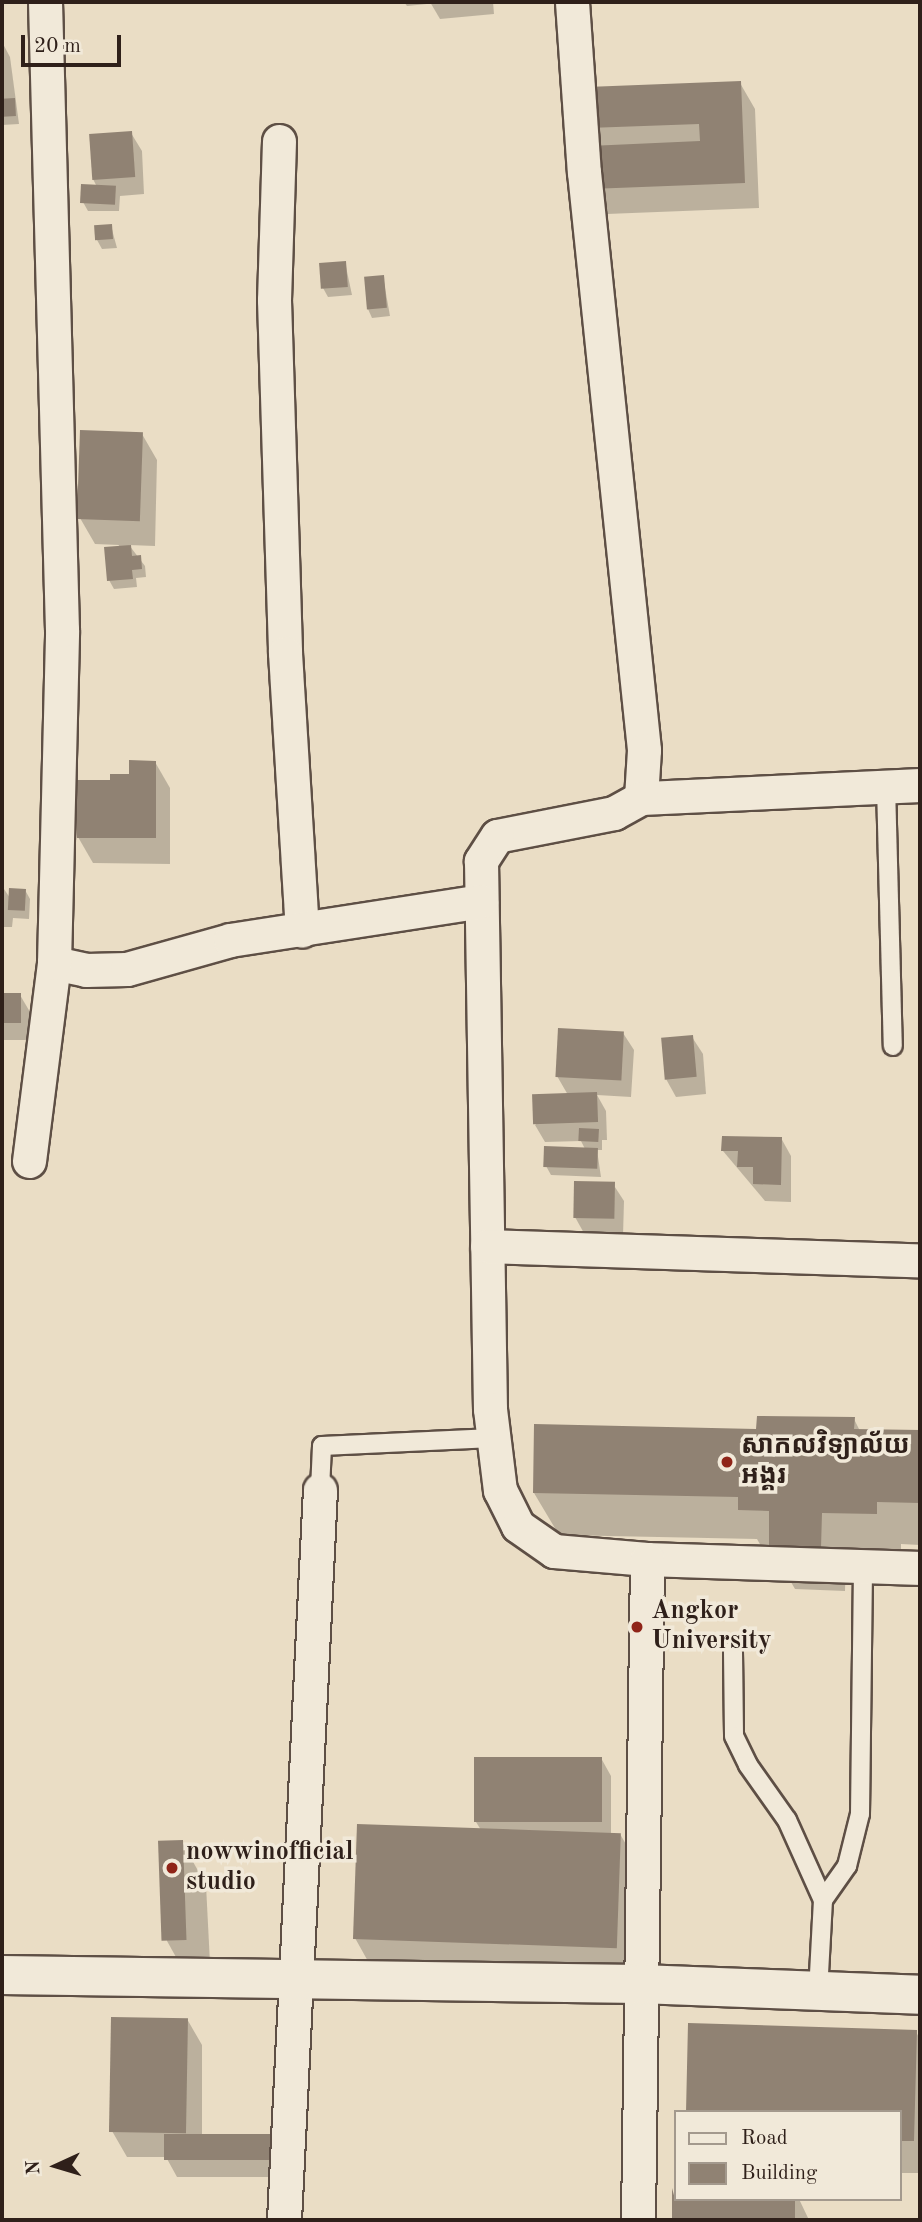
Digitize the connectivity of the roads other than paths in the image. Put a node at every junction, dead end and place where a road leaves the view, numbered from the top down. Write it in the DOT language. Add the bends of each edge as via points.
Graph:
graph roads {
  1 [pos="45,2"];
  2 [pos="572,2"];
  3 [pos="279,141"];
  4 [pos="920,785"];
  5 [pos="886,786"];
  6 [pos="641,798"];
  7 [pos="481,901"];
  8 [pos="302,929"];
  9 [pos="54,963"];
  10 [pos="893,1046"];
  11 [pos="29,1161"];
  12 [pos="487,1246"];
  13 [pos="920,1260"];
  14 [pos="494,1438"];
  15 [pos="320,1490"];
  16 [pos="647,1559"];
  17 [pos="920,1568"];
  18 [pos="863,1569"];
  19 [pos="733,1653"];
  20 [pos="823,1900"];
  21 [pos="2,1975"];
  22 [pos="294,1982"];
  23 [pos="640,1984"];
  24 [pos="818,1993"];
  25 [pos="920,1995"];
  26 [pos="284,2220"];
  27 [pos="638,2220"];
  1 -- 9 [label="street" via="62,630"];
  2 -- 6 [label="street" via="584,172 643,750"];
  3 -- 8 [label="street" via="275,327 285,653"];
  4 -- 5 [label="street"];
  5 -- 6 [label="street"];
  5 -- 10 [label="lane"];
  6 -- 7 [label="street" via="614,813 497,836 482,855"];
  7 -- 8 [label="street"];
  7 -- 12 [label="street"];
  8 -- 9 [label="street" via="230,940 127,969 86,970"];
  9 -- 11 [label="street"];
  12 -- 13 [label="street"];
  12 -- 14 [label="street"];
  14 -- 15 [label="lane" via="322,1446"];
  14 -- 16 [label="street" via="500,1490 518,1526 554,1551"];
  15 -- 22 [label="street"];
  16 -- 18 [label="street"];
  16 -- 23 [label="street"];
  17 -- 18 [label="street"];
  18 -- 20 [label="lane" via="860,1814 847,1866"];
  19 -- 20 [label="lane" via="734,1737 787,1820"];
  20 -- 24 [label="lane"];
  21 -- 22 [label="street"];
  22 -- 23 [label="street"];
  22 -- 26 [label="street"];
  23 -- 24 [label="street"];
  23 -- 27 [label="street"];
  24 -- 25 [label="street"];
}
